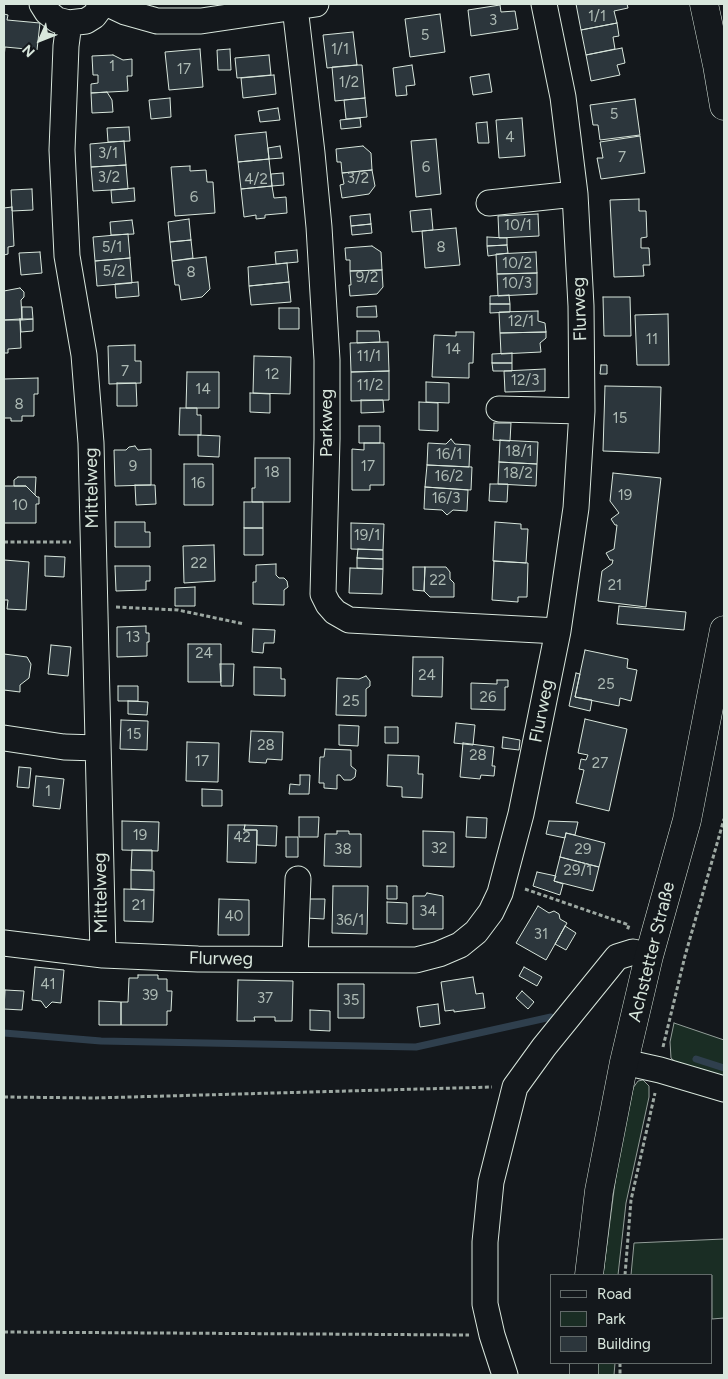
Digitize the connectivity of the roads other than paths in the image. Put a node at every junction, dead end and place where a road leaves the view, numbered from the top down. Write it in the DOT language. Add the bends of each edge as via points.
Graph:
graph roads {
  1 [pos="42,4"];
  2 [pos="103,4"];
  3 [pos="108,4"];
  4 [pos="544,4"];
  5 [pos="704,4"];
  6 [pos="306,5"];
  7 [pos="69,23"];
  8 [pos="724,106"];
  9 [pos="574,194"];
  10 [pos="489,203"];
  11 [pos="499,408"];
  12 [pos="582,411"];
  13 [pos="724,630"];
  14 [pos="558,631"];
  15 [pos="4,738"];
  16 [pos="98,748"];
  17 [pos="298,879"];
  18 [pos="4,943"];
  19 [pos="103,955"];
  20 [pos="649,956"];
  21 [pos="295,959"];
  22 [pos="624,1062"];
  23 [pos="724,1089"];
  24 [pos="588,1274"];
  25 [pos="505,1375"];
  1 -- 7 [label="street" via="57,20"];
  2 -- 7 [label="street" via="94,16"];
  3 -- 6 [label="street" via="158,21 201,21"];
  4 -- 9 [label="street, Flurweg" via="563,97"];
  5 -- 8 [label="main road"];
  6 -- 14 [label="street, Parkweg" via="327,360 323,594 335,612 348,620"];
  7 -- 16 [label="street, Mittelweg" via="62,150 67,256 84,355 91,443"];
  9 -- 10 [label="street"];
  9 -- 12 [label="street, Flurweg" via="581,306"];
  11 -- 12 [label="street"];
  12 -- 14 [label="street, Flurweg" via="576,508"];
  13 -- 20 [label="main road, Achstetter Straße" via="687,820"];
  14 -- 21 [label="street, Flurweg" via="504,881 491,912 476,932 460,945 416,960"];
  15 -- 16 [label="street" via="64,747"];
  16 -- 19 [label="street, Mittelweg"];
  17 -- 21 [label="street"];
  18 -- 19 [label="street, Flurweg"];
  19 -- 21 [label="street, Flurweg"];
  20 -- 22 [label="main road, Achstetter Straße"];
  20 -- 25 [label="street" via="633,952 617,957 515,1087 491,1182 485,1242 485,1304"];
  22 -- 23 [label="street"];
  22 -- 24 [label="main road, Achstetter Straße" via="599,1190"];
}
